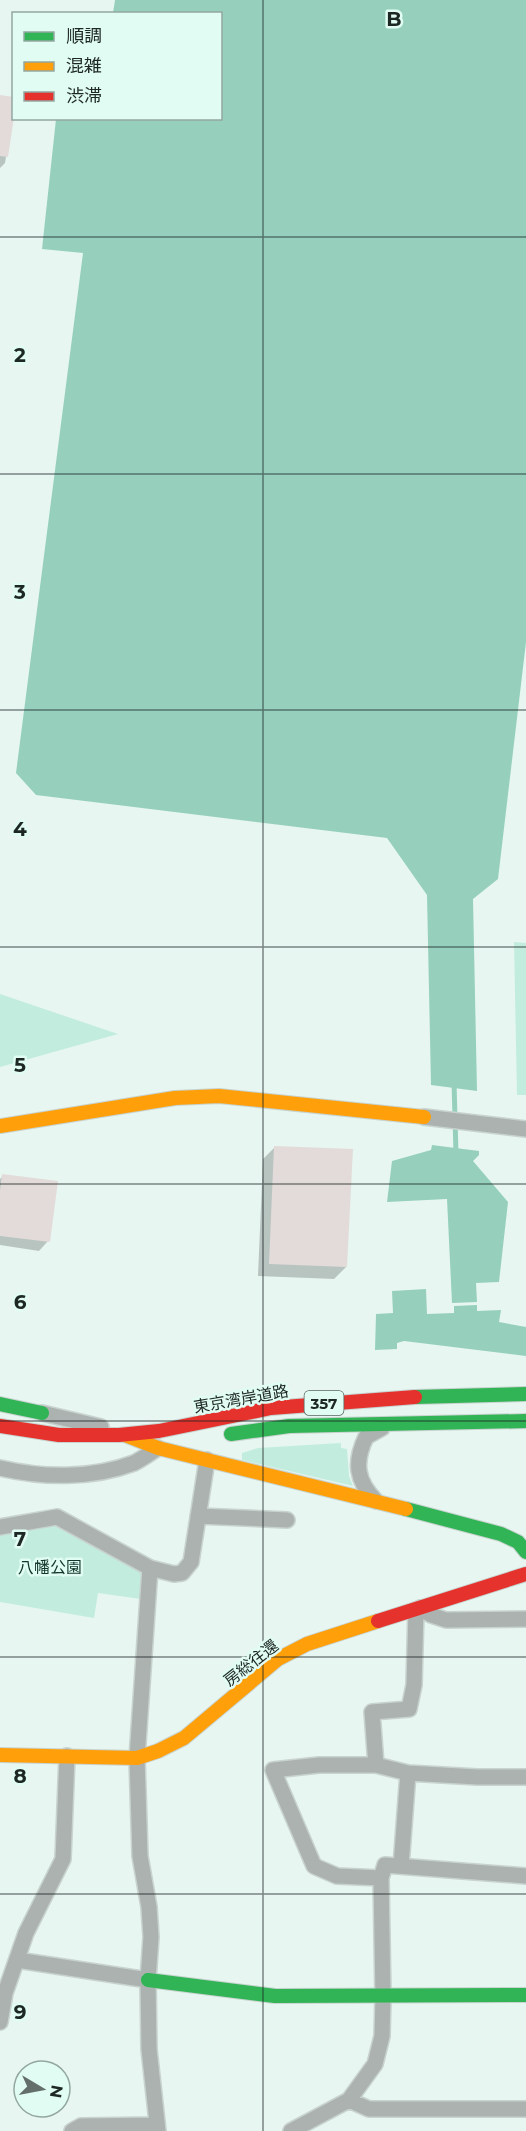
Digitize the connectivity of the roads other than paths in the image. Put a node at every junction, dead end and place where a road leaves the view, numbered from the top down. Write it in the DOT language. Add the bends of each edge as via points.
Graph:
graph roads {
  1 [pos="424,1117"];
  2 [pos="0,1126"];
  3 [pos="526,1129"];
  4 [pos="526,1394"];
  5 [pos="0,1404"];
  6 [pos="42,1413"];
  7 [pos="526,1421"];
  8 [pos="393,1424"];
  9 [pos="0,1426"];
  10 [pos="124,1435"];
  11 [pos="213,1438"];
  12 [pos="191,1442"];
  13 [pos="158,1448"];
  14 [pos="124,1451"];
  15 [pos="207,1460"];
  16 [pos="0,1468"];
  17 [pos="376,1501"];
  18 [pos="198,1516"];
  19 [pos="288,1520"];
  20 [pos="0,1527"];
  21 [pos="526,1552"];
  22 [pos="150,1568"];
  23 [pos="526,1574"];
  24 [pos="418,1609"];
  25 [pos="526,1619"];
  26 [pos="0,1755"];
  27 [pos="67,1756"];
  28 [pos="137,1758"];
  29 [pos="376,1765"];
  30 [pos="408,1773"];
  31 [pos="526,1777"];
  32 [pos="401,1866"];
  33 [pos="526,1876"];
  34 [pos="381,1878"];
  35 [pos="17,1960"];
  36 [pos="148,1980"];
  37 [pos="526,1995"];
  38 [pos="383,1997"];
  39 [pos="2,2000"];
  40 [pos="0,2022"];
  41 [pos="349,2100"];
  42 [pos="526,2109"];
  43 [pos="158,2128"];
  44 [pos="72,2131"];
  45 [pos="291,2131"];
  1 -- 2 [label="main road" via="219,1096 175,1098"];
  1 -- 3 [label="street"];
  4 -- 10 [label="main road, 東京湾岸道路 / 357" via="306,1404"];
  5 -- 6 [label="main road"];
  6 -- 10 [label="street"];
  7 -- 8 [label="main road, 東京湾岸道路 / 357"];
  8 -- 11 [label="main road, 東京湾岸道路 / 357" via="289,1426"];
  8 -- 17 [label="street" via="366,1437 359,1459 359,1477"];
  9 -- 10 [label="main road, 東京湾岸道路 / 357" via="51,1436"];
  10 -- 13 [label="main road"];
  12 -- 13 [label="main road"];
  13 -- 14 [label="main road"];
  13 -- 15 [label="main road"];
  13 -- 16 [label="street" via="135,1462 81,1474 47,1475"];
  15 -- 17 [label="main road"];
  15 -- 18 [label="street"];
  17 -- 21 [label="main road" via="501,1533 518,1542"];
  18 -- 19 [label="street"];
  18 -- 22 [label="street" via="188,1568 174,1574"];
  20 -- 22 [label="street" via="57,1517"];
  22 -- 28 [label="street"];
  23 -- 24 [label="main road, 房総往還"];
  24 -- 25 [label="street" via="446,1620"];
  24 -- 28 [label="main road, 房総往還" via="306,1644 278,1659 184,1738"];
  24 -- 29 [label="street" via="410,1709 372,1712"];
  26 -- 27 [label="main road, 房総往還"];
  27 -- 28 [label="main road, 房総往還"];
  27 -- 35 [label="street" via="63,1859 26,1933"];
  28 -- 36 [label="street" via="140,1856 151,1937"];
  29 -- 30 [label="street"];
  29 -- 34 [label="street" via="273,1770 314,1866 338,1876"];
  30 -- 31 [label="street"];
  30 -- 32 [label="street"];
  32 -- 33 [label="street"];
  32 -- 34 [label="street" via="385,1865"];
  34 -- 38 [label="street"];
  35 -- 36 [label="street"];
  35 -- 39 [label="street"];
  36 -- 38 [label="main road" via="275,1996"];
  36 -- 43 [label="street" via="149,2049"];
  37 -- 38 [label="main road"];
  38 -- 41 [label="street" via="382,2036 375,2064"];
  39 -- 40 [label="street"];
  41 -- 42 [label="street" via="369,2109"];
  41 -- 45 [label="street"];
  43 -- 44 [label="street" via="81,2126"];
}
